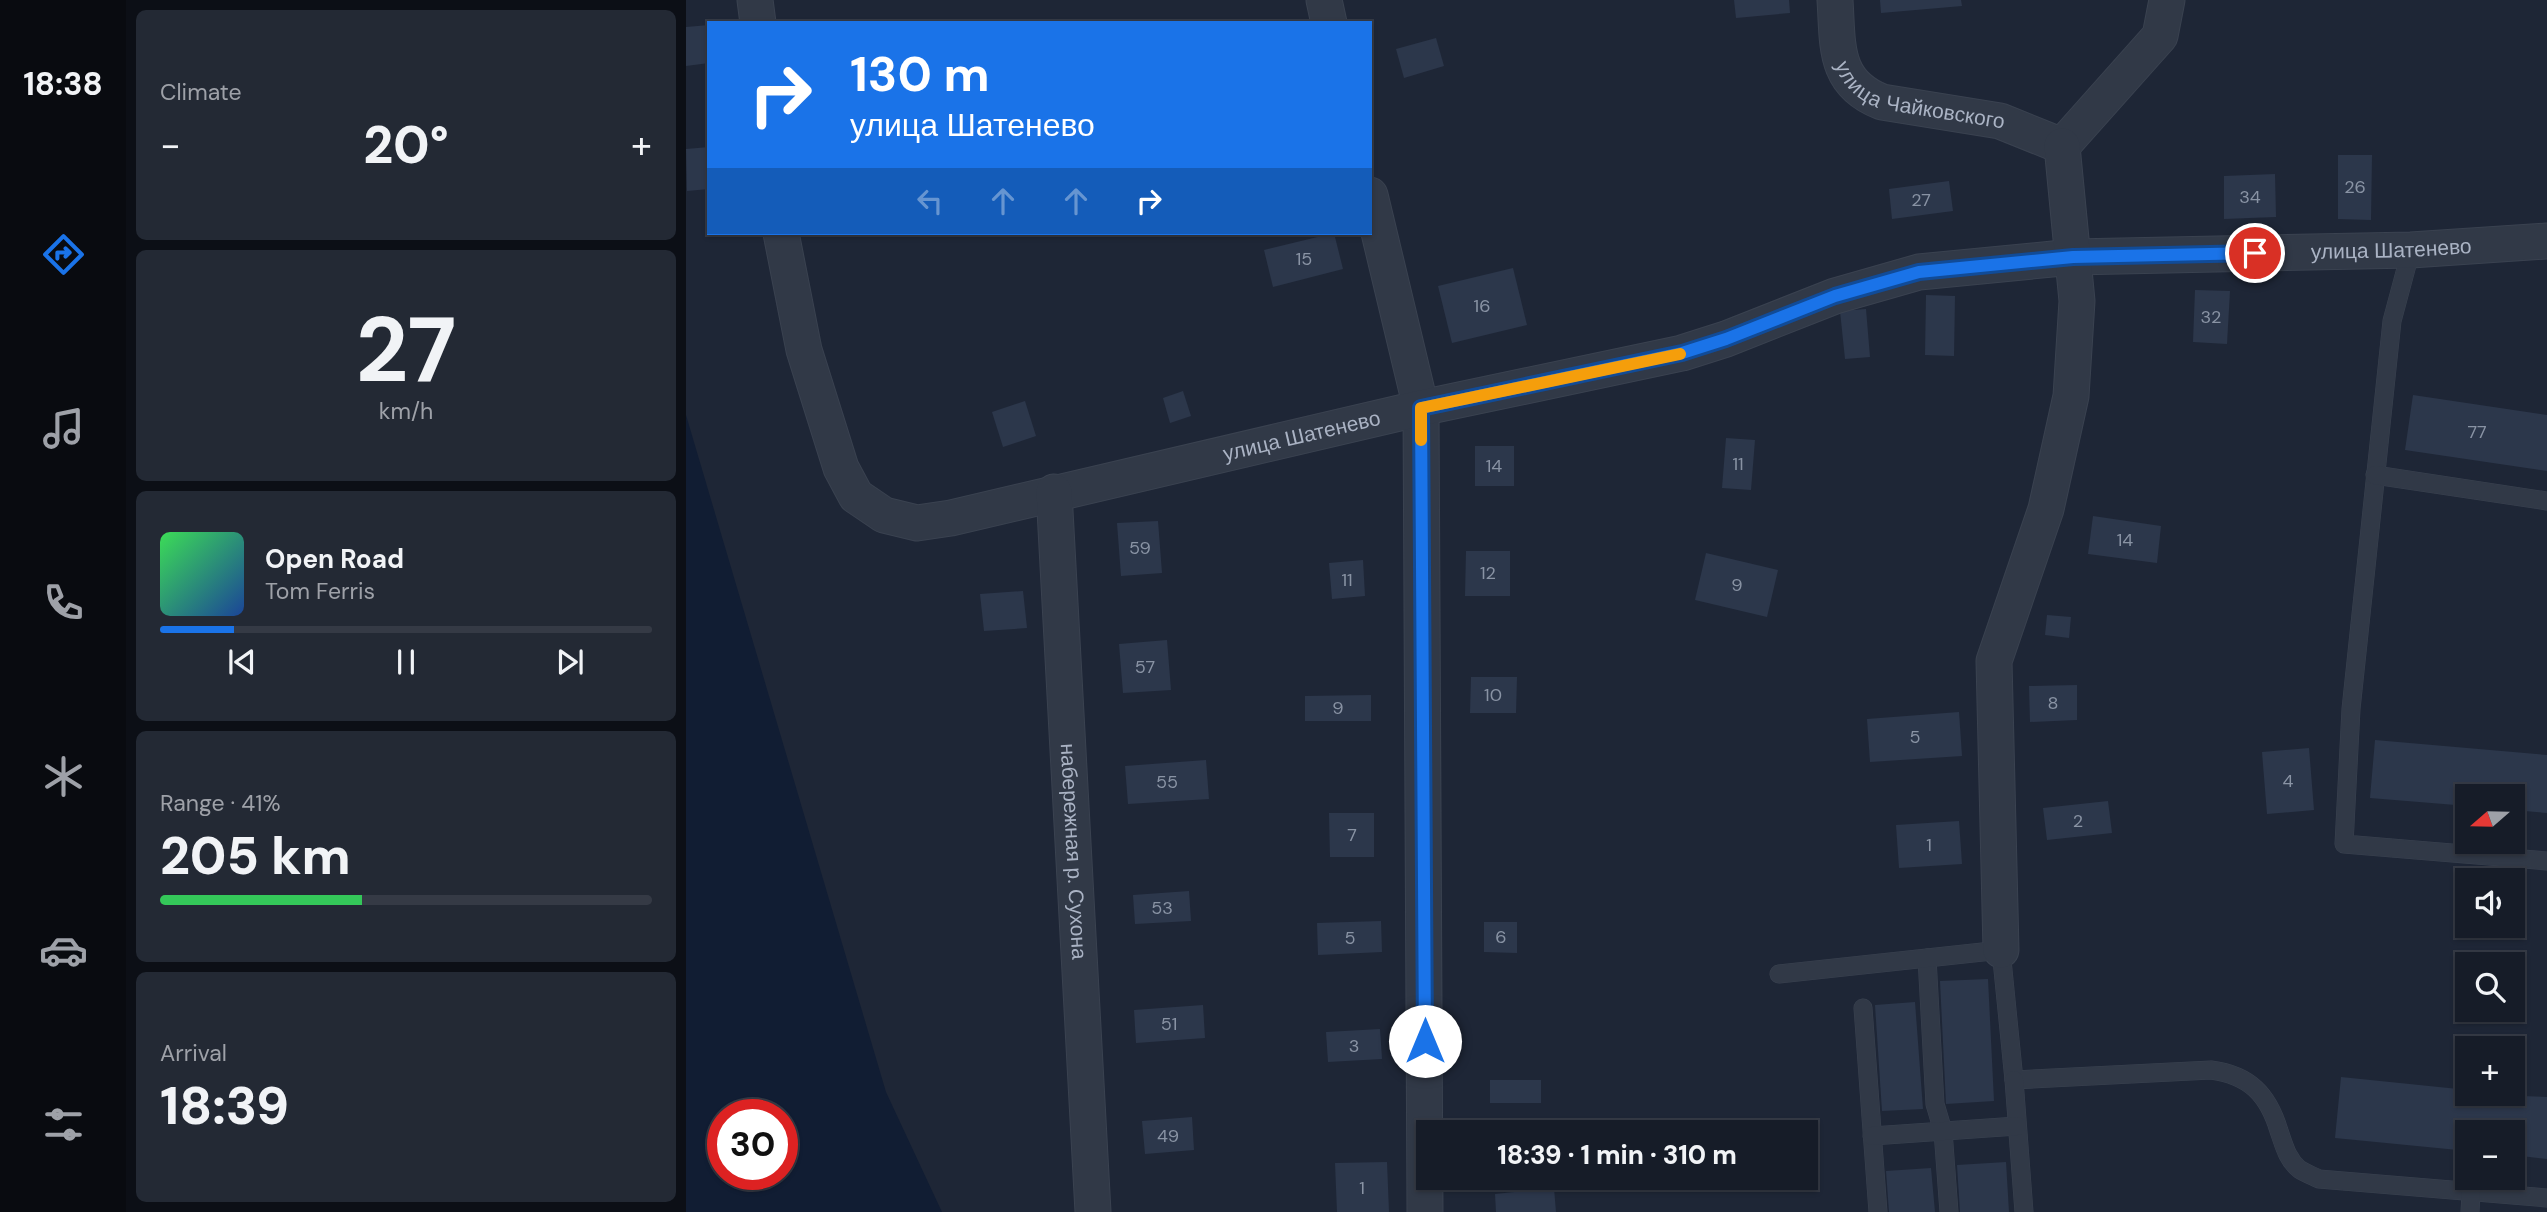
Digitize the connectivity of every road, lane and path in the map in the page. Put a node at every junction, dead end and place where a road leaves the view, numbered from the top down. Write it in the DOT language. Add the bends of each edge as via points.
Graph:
graph roads {
  1 [pos="755,0"];
  2 [pos="1324,0"];
  3 [pos="1835,0"];
  4 [pos="2167,0"];
  5 [pos="758,21"];
  6 [pos="1329,21"];
  7 [pos="2062,146"];
  8 [pos="1372,203"];
  9 [pos="781,235"];
  10 [pos="2547,241"];
  11 [pos="2411,250"];
  12 [pos="2073,257"];
  13 [pos="1421,408"];
  14 [pos="2375,475"];
  15 [pos="1054,492"];
  16 [pos="2547,501"];
  17 [pos="2547,861"];
  18 [pos="2001,950"];
  19 [pos="1927,958"];
  20 [pos="1779,974"];
  21 [pos="1863,1008"];
  22 [pos="2014,1080"];
  23 [pos="2017,1126"];
  24 [pos="1943,1131"];
  25 [pos="1872,1136"];
  26 [pos="2471,1192"];
  27 [pos="2547,1198"];
  28 [pos="1093,1212"];
  29 [pos="1425,1212"];
  30 [pos="1878,1212"];
  31 [pos="1949,1212"];
  32 [pos="2024,1212"];
  33 [pos="2470,1212"];
  1 -- 5 [label="street"];
  2 -- 6 [label="street"];
  3 -- 7 [label="street, улица Чайковского" via="1842,68 1865,95 1882,102 2000,121"];
  4 -- 7 [label="street" via="2165,23 2156,42"];
  7 -- 12 [label="street"];
  8 -- 13 [label="street"];
  9 -- 15 [label="street, улица Шатенево" via="804,349 841,468 856,496 884,515 917,523"];
  10 -- 11 [label="street, улица Шатенево"];
  11 -- 12 [label="street, улица Шатенево"];
  11 -- 14 [label="lane" via="2392,321"];
  12 -- 13 [label="street, улица Шатенево" via="1919,272 1835,296 1682,353"];
  12 -- 18 [label="street" via="2077,301 2071,396 2046,509 1994,661"];
  13 -- 15 [label="street, улица Шатенево"];
  13 -- 29 [label="street"];
  14 -- 16 [label="lane"];
  14 -- 17 [label="lane" via="2351,709 2344,844"];
  15 -- 28 [label="street, набережная р. Сухона"];
  18 -- 19 [label="lane"];
  18 -- 22 [label="lane"];
  19 -- 20 [label="lane"];
  19 -- 24 [label="lane" via="1935,1104"];
  21 -- 25 [label="lane"];
  22 -- 23 [label="lane"];
  22 -- 26 [label="lane" via="2230,1072 2248,1080 2263,1097 2287,1154 2300,1170 2319,1178"];
  23 -- 24 [label="lane"];
  23 -- 32 [label="lane"];
  24 -- 25 [label="lane"];
  24 -- 31 [label="lane"];
  25 -- 30 [label="lane"];
  26 -- 27 [label="lane"];
  26 -- 33 [label="lane"];
}
